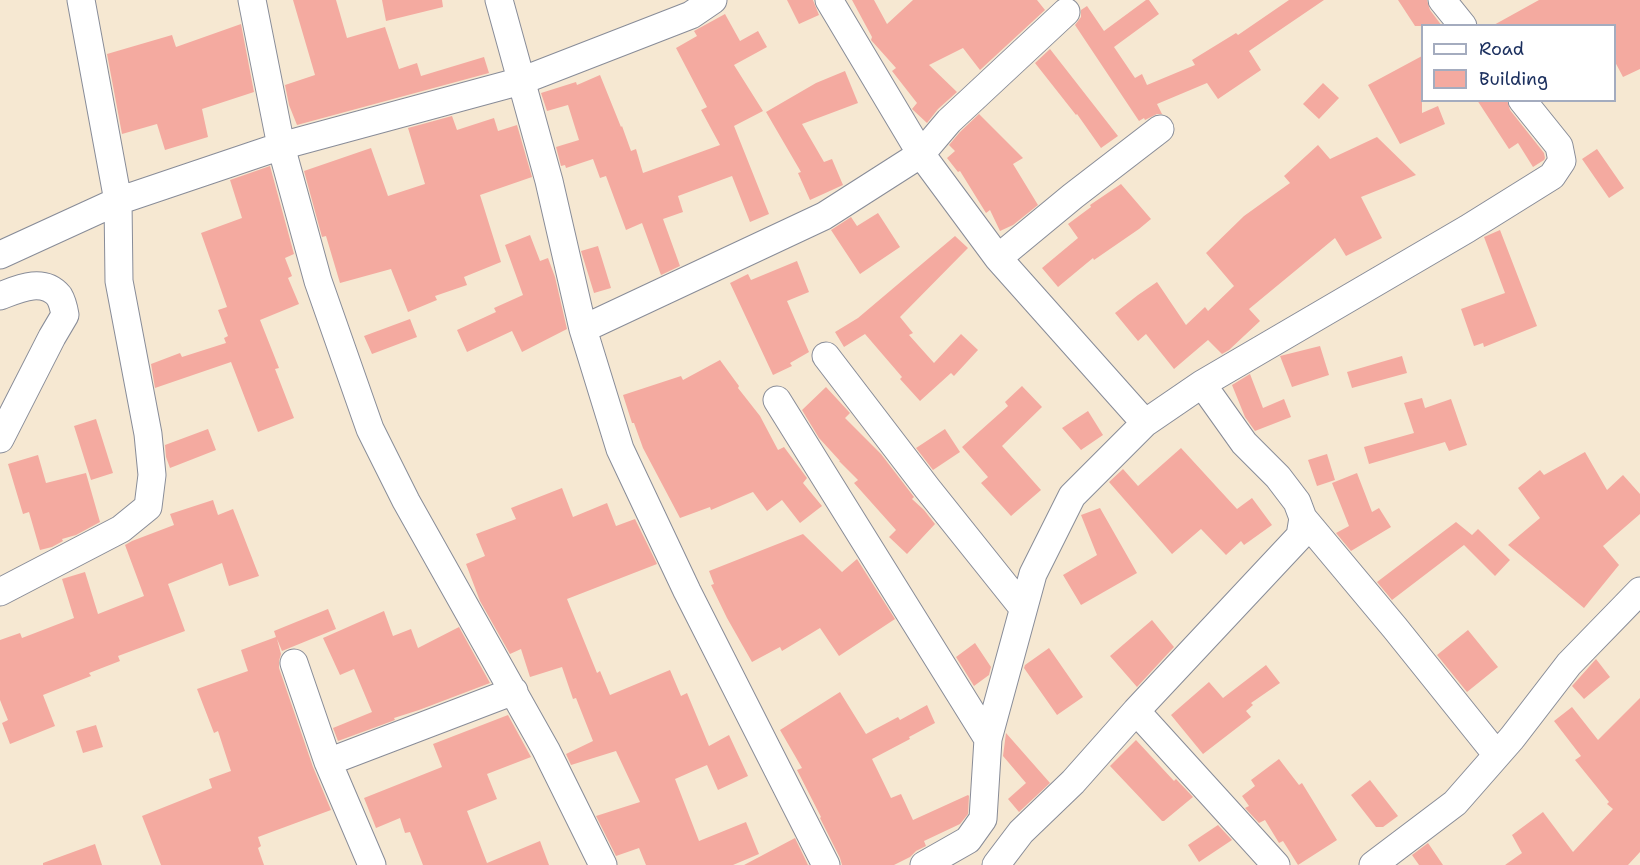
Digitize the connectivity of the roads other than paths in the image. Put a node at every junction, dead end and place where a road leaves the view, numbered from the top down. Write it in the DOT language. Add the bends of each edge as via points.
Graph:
graph roads {
  1 [pos="81,0"];
  2 [pos="252,0"];
  3 [pos="499,0"];
  4 [pos="713,0"];
  5 [pos="829,0"];
  6 [pos="1442,0"];
  7 [pos="1066,12"];
  8 [pos="1460,24"];
  9 [pos="521,81"];
  10 [pos="1524,102"];
  11 [pos="1160,129"];
  12 [pos="281,146"];
  13 [pos="921,154"];
  14 [pos="117,201"];
  15 [pos="0,255"];
  16 [pos="998,258"];
  17 [pos="0,296"];
  18 [pos="583,329"];
  19 [pos="826,356"];
  20 [pos="1202,384"];
  21 [pos="777,400"];
  22 [pos="1145,423"];
  23 [pos="0,439"];
  24 [pos="1303,518"];
  25 [pos="1640,591"];
  26 [pos="0,592"];
  27 [pos="1023,608"];
  28 [pos="294,663"];
  29 [pos="514,691"];
  30 [pos="1136,711"];
  31 [pos="988,739"];
  32 [pos="1497,755"];
  33 [pos="328,762"];
  34 [pos="372,865"];
  35 [pos="603,865"];
  36 [pos="826,865"];
  37 [pos="924,865"];
  38 [pos="996,865"];
  39 [pos="1276,865"];
  40 [pos="1373,865"];
  1 -- 14 [label="street"];
  2 -- 12 [label="street"];
  3 -- 9 [label="street"];
  4 -- 9 [label="street" via="691,15"];
  5 -- 13 [label="street"];
  6 -- 8 [label="street"];
  7 -- 13 [label="street" via="949,121"];
  9 -- 12 [label="street"];
  9 -- 18 [label="street"];
  10 -- 20 [label="street" via="1559,146 1562,160 1552,176"];
  11 -- 16 [label="street"];
  12 -- 14 [label="street"];
  12 -- 29 [label="street" via="318,281 370,429 406,501"];
  13 -- 16 [label="street"];
  13 -- 18 [label="street" via="824,216"];
  14 -- 15 [label="street"];
  14 -- 26 [label="street" via="119,281 153,475 148,507 122,529"];
  16 -- 22 [label="street"];
  17 -- 23 [label="street" via="27,286 46,287 59,297 65,315"];
  18 -- 36 [label="street" via="620,449"];
  19 -- 27 [label="street"];
  20 -- 22 [label="street"];
  20 -- 24 [label="street" via="1245,443 1297,502"];
  21 -- 31 [label="street"];
  22 -- 27 [label="street" via="1072,496 1033,573"];
  24 -- 30 [label="street" via="1300,536"];
  24 -- 32 [label="street"];
  25 -- 32 [label="street" via="1569,664"];
  27 -- 31 [label="street"];
  28 -- 33 [label="street"];
  29 -- 33 [label="street"];
  29 -- 35 [label="street"];
  30 -- 38 [label="street" via="1073,782 1021,831"];
  30 -- 39 [label="street"];
  31 -- 37 [label="street" via="983,819 968,840"];
  32 -- 40 [label="street" via="1455,803"];
  33 -- 34 [label="street"];
}
